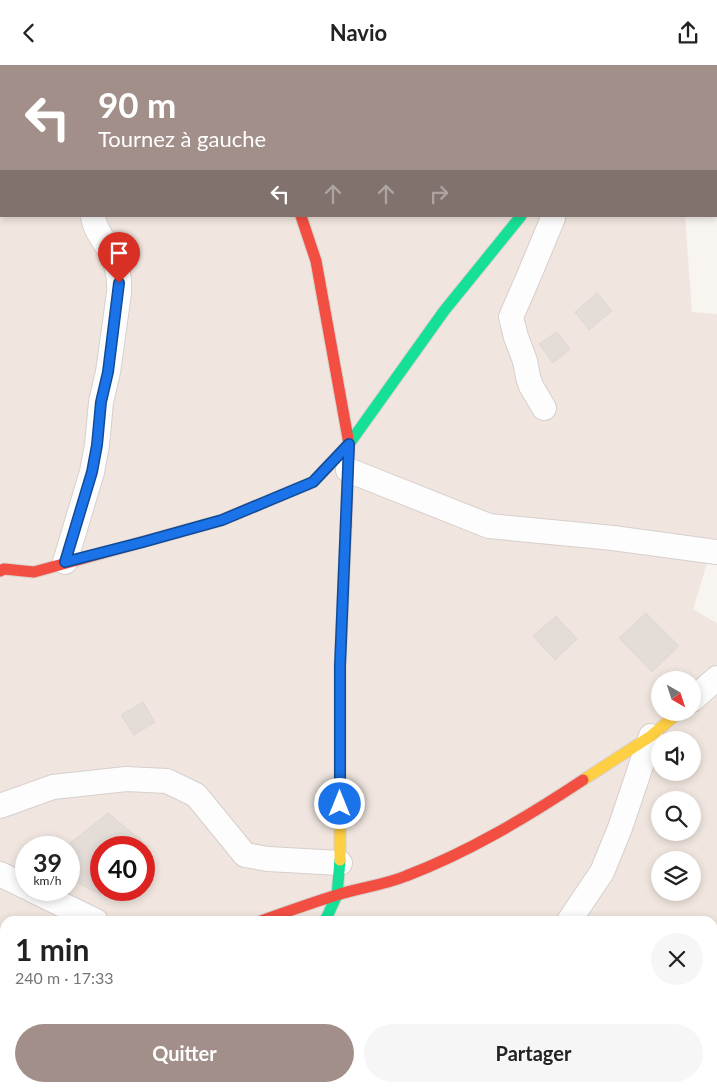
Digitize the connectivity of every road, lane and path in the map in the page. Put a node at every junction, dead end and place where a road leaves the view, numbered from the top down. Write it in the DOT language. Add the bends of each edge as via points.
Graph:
graph roads {
  1 [pos="93,217"];
  2 [pos="301,217"];
  3 [pos="519,217"];
  4 [pos="553,217"];
  5 [pos="544,408"];
  6 [pos="349,444"];
  7 [pos="348,470"];
  8 [pos="717,552"];
  9 [pos="65,562"];
  10 [pos="0,571"];
  11 [pos="717,678"];
  12 [pos="701,692"];
  13 [pos="669,721"];
  14 [pos="657,731"];
  15 [pos="651,736"];
  16 [pos="0,806"];
  17 [pos="340,863"];
  18 [pos="0,873"];
  19 [pos="15,881"];
  20 [pos="337,895"];
  21 [pos="55,901"];
  22 [pos="86,916"];
  23 [pos="276,916"];
  24 [pos="327,916"];
  25 [pos="572,916"];
  1 -- 9 [label="street" via="118,269 119,293 92,472"];
  2 -- 6 [label="street" via="316,261"];
  3 -- 6 [label="street" via="444,311"];
  4 -- 5 [label="street" via="510,317 531,387"];
  6 -- 7 [label="street"];
  6 -- 9 [label="street" via="313,482 304,486 222,520"];
  7 -- 8 [label="street" via="489,526"];
  7 -- 17 [label="street" via="340,666"];
  9 -- 10 [label="street" via="34,571"];
  11 -- 12 [label="street"];
  13 -- 14 [label="street"];
  15 -- 20 [label="street" via="484,840 405,877"];
  15 -- 25 [label="street" via="602,872"];
  16 -- 17 [label="street" via="53,787 126,779 167,781 196,795 245,855"];
  17 -- 20 [label="street"];
  18 -- 19 [label="street"];
  20 -- 23 [label="street"];
  20 -- 24 [label="street"];
  21 -- 22 [label="street"];
}
